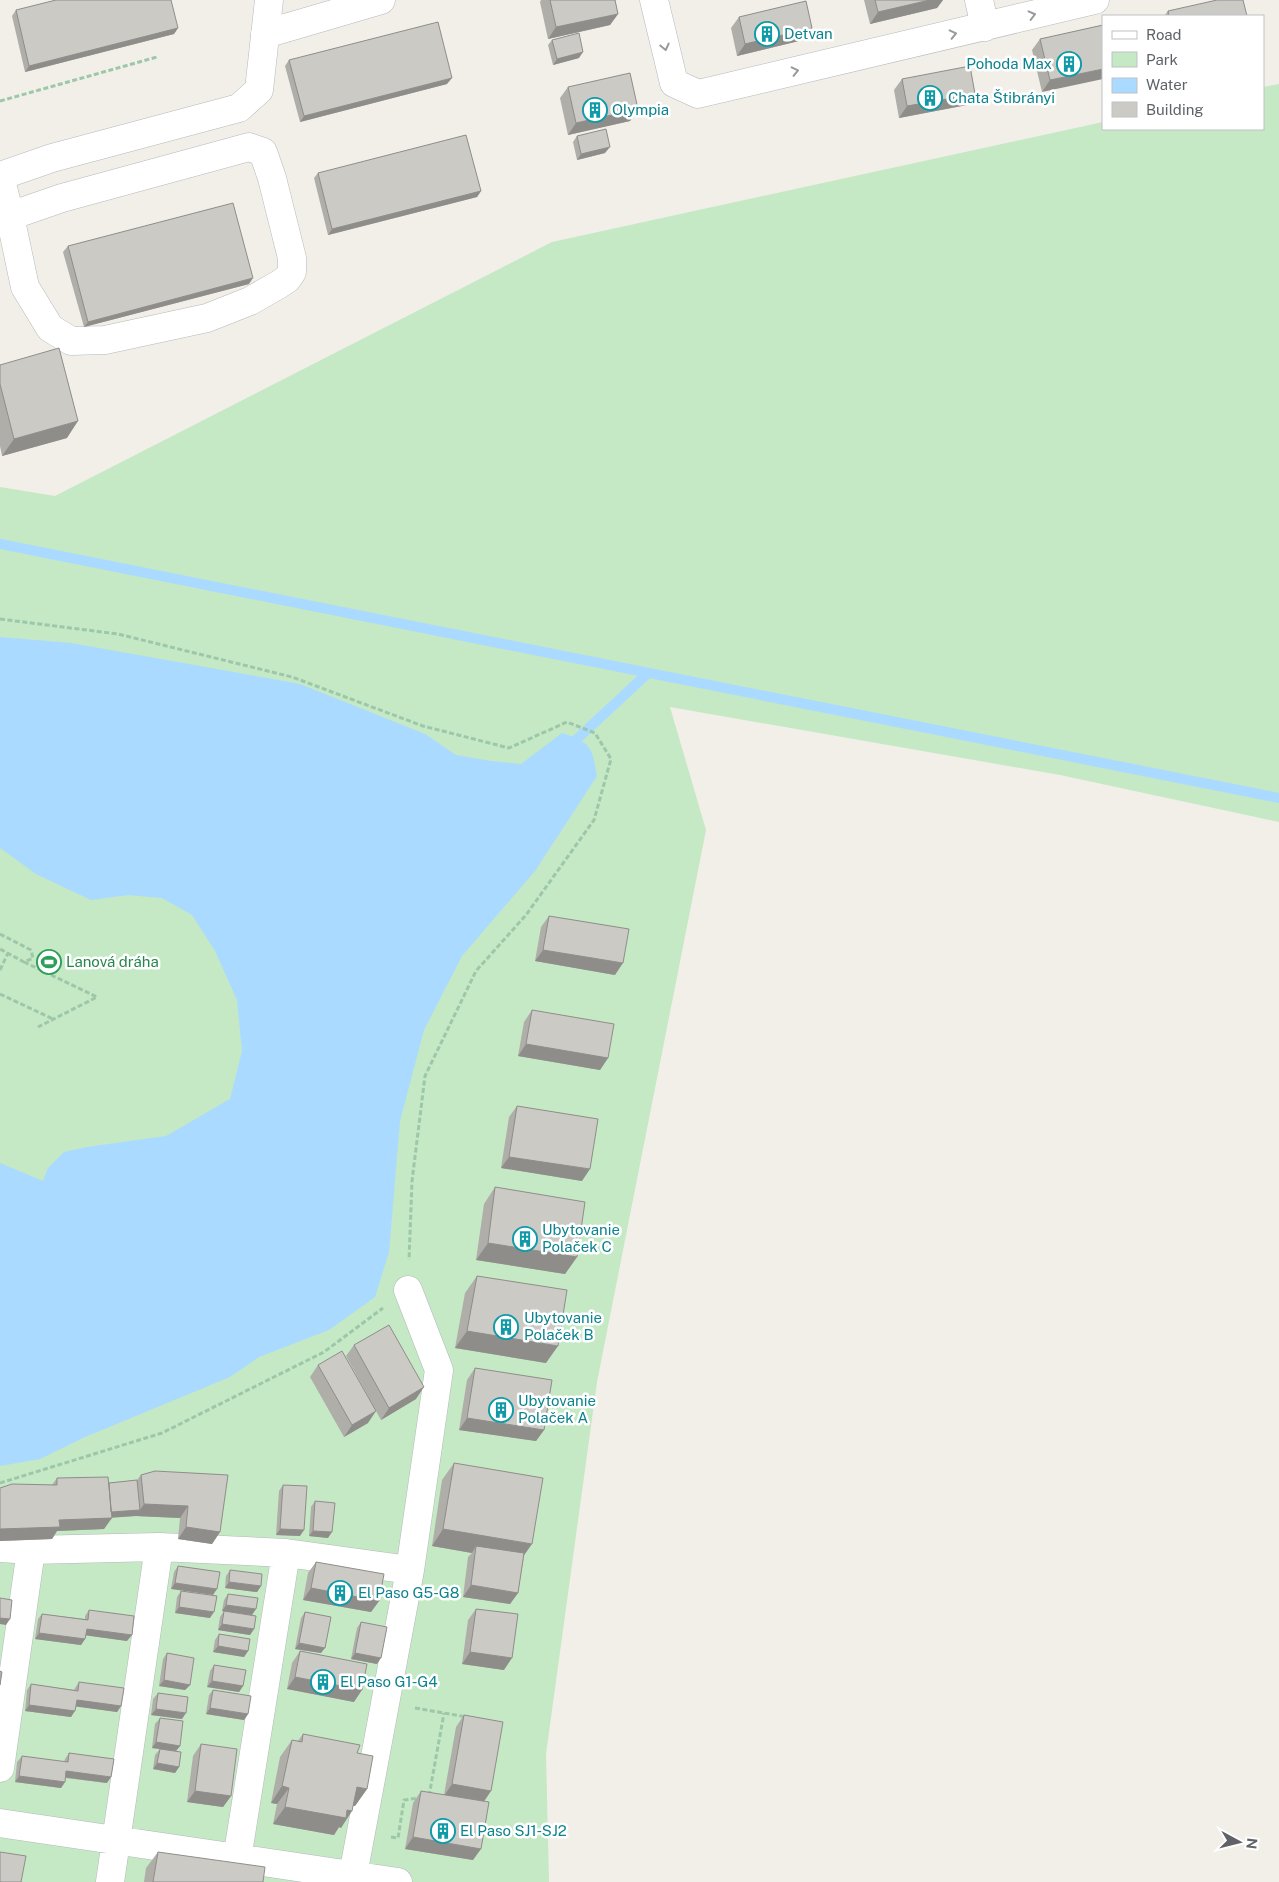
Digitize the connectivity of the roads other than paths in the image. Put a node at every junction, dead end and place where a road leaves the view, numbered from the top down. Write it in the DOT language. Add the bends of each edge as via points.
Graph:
graph roads {
  1 [pos="269,0"];
  2 [pos="381,0"];
  3 [pos="654,0"];
  4 [pos="979,0"];
  5 [pos="1095,0"];
  6 [pos="985,27"];
  7 [pos="265,34"];
  8 [pos="0,175"];
  9 [pos="5,218"];
  10 [pos="408,1290"];
  11 [pos="159,1547"];
  12 [pos="0,1548"];
  13 [pos="31,1550"];
  14 [pos="286,1553"];
  15 [pos="410,1570"];
  16 [pos="0,1768"];
  17 [pos="0,1823"];
  18 [pos="116,1840"];
  19 [pos="237,1859"];
  20 [pos="353,1875"];
  21 [pos="110,1882"];
  22 [pos="398,1882"];
  1 -- 7 [label="street"];
  2 -- 7 [label="street"];
  3 -- 6 [label="street, one-way" via="674,83 698,94"];
  4 -- 6 [label="street"];
  6 -- 5 [label="street, one-way"];
  7 -- 8 [label="street" via="259,90 239,108"];
  8 -- 9 [label="street"];
  9 -- 9 [label="street" via="62,198 249,146 263,152 272,178 292,258 292,272 287,279 250,301 207,318 105,340 71,341 50,328 25,287"];
  10 -- 15 [label="street" via="439,1370"];
  11 -- 13 [label="street"];
  11 -- 14 [label="street"];
  11 -- 18 [label="street"];
  12 -- 13 [label="street"];
  13 -- 16 [label="street"];
  14 -- 15 [label="street"];
  14 -- 19 [label="street"];
  15 -- 20 [label="street"];
  17 -- 18 [label="street"];
  18 -- 19 [label="street"];
  18 -- 21 [label="street"];
  19 -- 20 [label="street"];
  20 -- 22 [label="street"];
}
